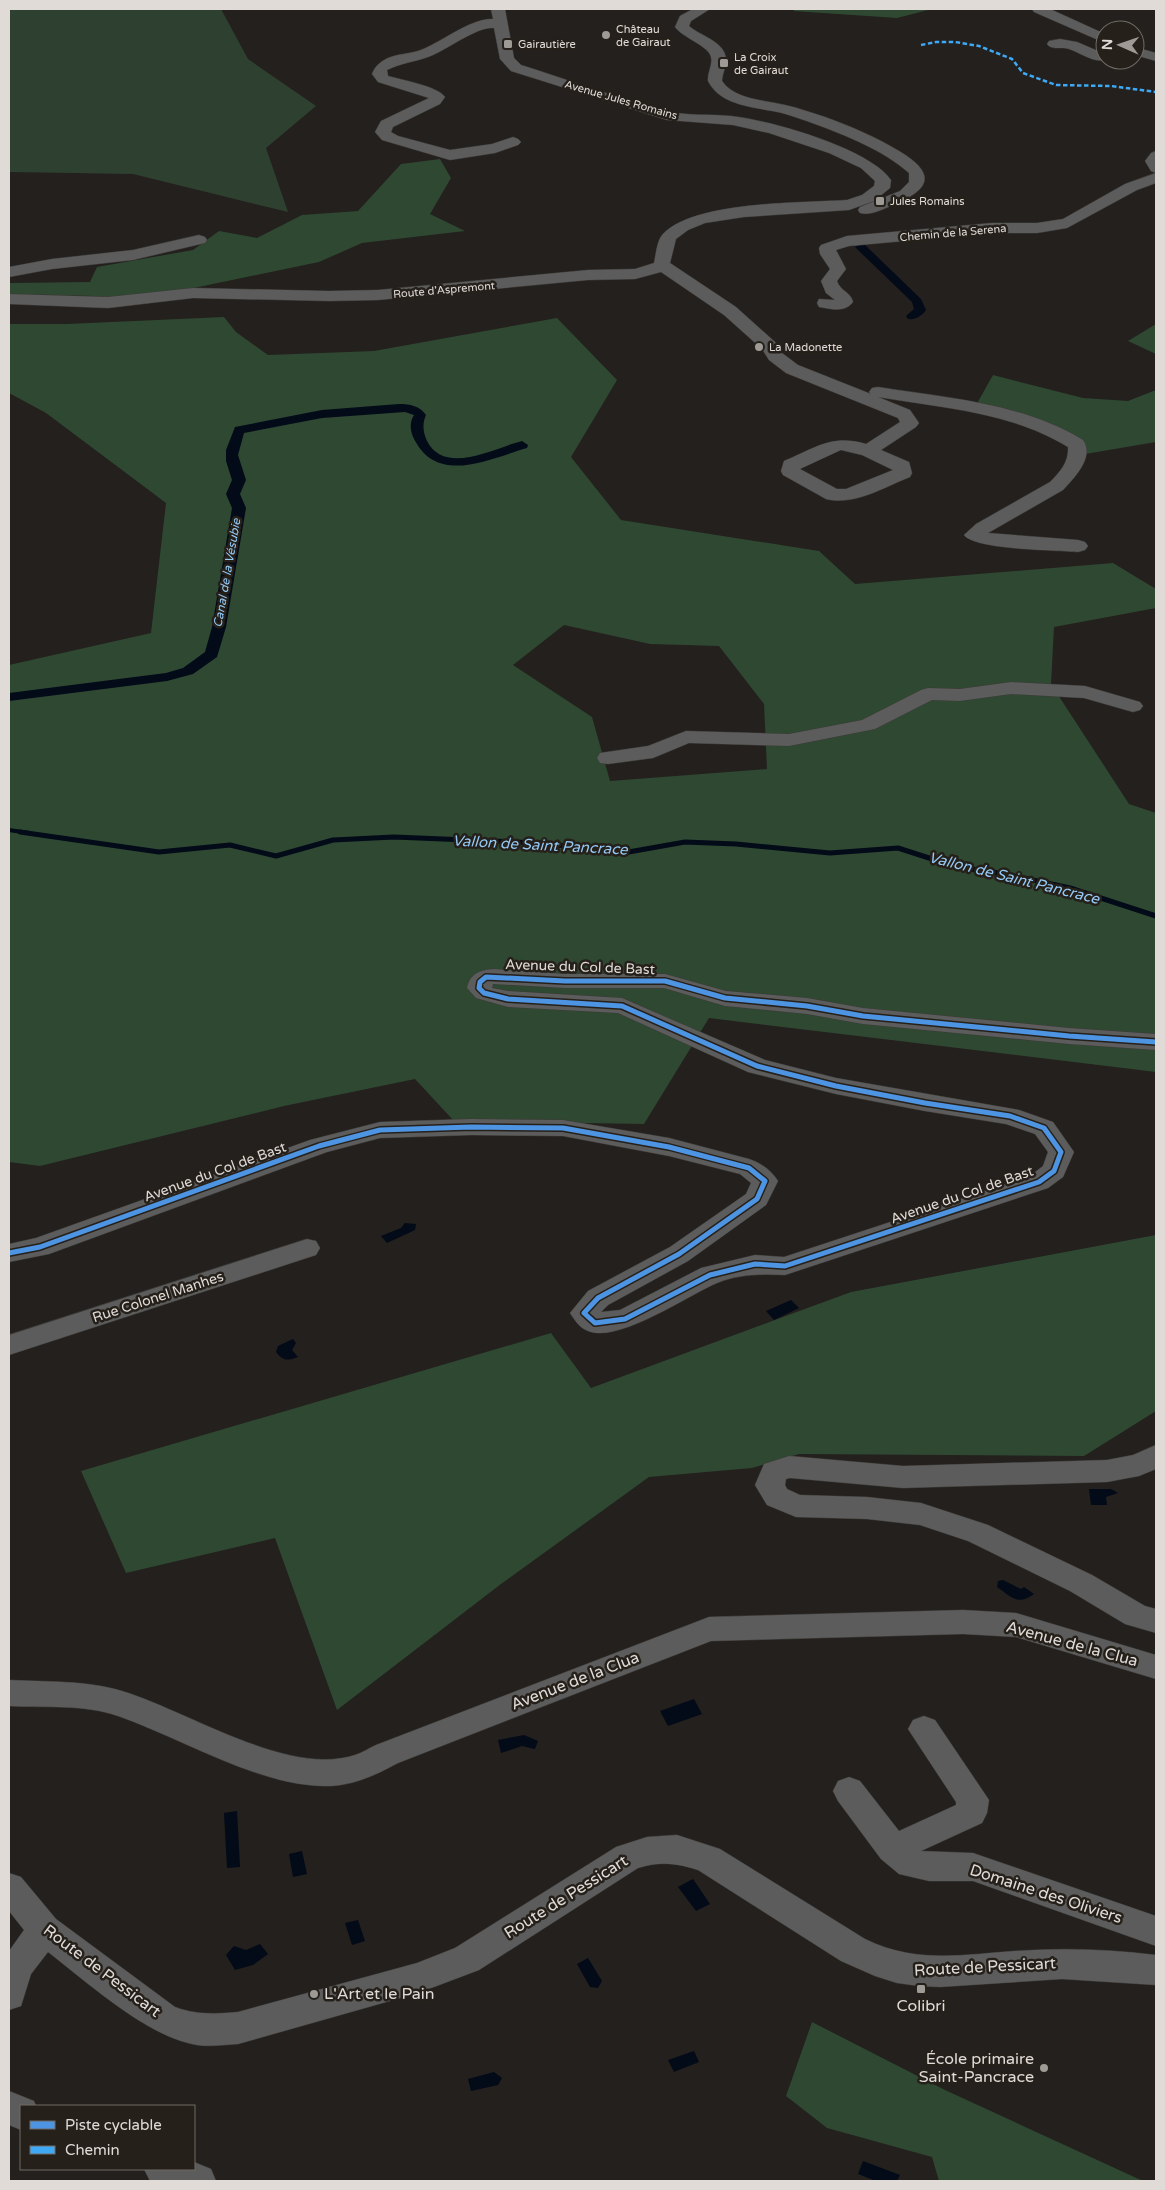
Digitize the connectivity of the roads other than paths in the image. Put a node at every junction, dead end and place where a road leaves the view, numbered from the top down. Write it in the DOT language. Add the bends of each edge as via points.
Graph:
graph roads {
  1 [pos="498,9"];
  2 [pos="703,9"];
  3 [pos="1039,9"];
  4 [pos="501,24"];
  5 [pos="1095,34"];
  6 [pos="1054,44"];
  7 [pos="1095,55"];
  8 [pos="513,142"];
  9 [pos="1156,156"];
  10 [pos="1156,168"];
  11 [pos="1156,178"];
  12 [pos="849,205"];
  13 [pos="199,240"];
  14 [pos="661,265"];
  15 [pos="9,272"];
  16 [pos="9,299"];
  17 [pos="826,303"];
  18 [pos="828,382"];
  19 [pos="868,451"];
  20 [pos="1078,546"];
  21 [pos="1133,706"];
  22 [pos="608,758"];
  23 [pos="1156,1042"];
  24 [pos="306,1248"];
  25 [pos="9,1253"];
  26 [pos="9,1346"];
  27 [pos="1156,1456"];
  28 [pos="1156,1621"];
  29 [pos="1156,1667"];
  30 [pos="9,1693"];
  31 [pos="924,1729"];
  32 [pos="849,1791"];
  33 [pos="893,1849"];
  34 [pos="9,1888"];
  35 [pos="44,1930"];
  36 [pos="1156,1931"];
  37 [pos="1156,1970"];
  38 [pos="9,1995"];
  39 [pos="165,2170"];
  40 [pos="198,2181"];
  1 -- 4 [label="street, Avenue Jules Romains"];
  2 -- 12 [label="street" via="685,19 682,27 718,55 714,78 722,90 743,101 790,110 859,137 917,172 917,183 891,201 862,211"];
  3 -- 5 [label="street"];
  4 -- 8 [label="street" via="477,25 423,54 393,61 381,68 379,74 383,79 438,97 436,101 386,124 383,132 387,137 450,155"];
  4 -- 12 [label="street, Avenue Jules Romains" via="507,59 516,68 667,116 733,121 773,129 866,165 883,180 882,188"];
  6 -- 7 [label="street" via="1076,46"];
  9 -- 10 [label="street" via="1153,161"];
  11 -- 17 [label="street, Chemin de la Serena" via="1131,188 1067,224 847,241 827,248 838,269 829,281 830,287 845,302 837,305"];
  12 -- 14 [label="street" via="744,212 701,219 668,237"];
  13 -- 15 [label="street" via="132,255"];
  14 -- 16 [label="street, Route d'Aspremont" via="642,274 591,274 421,293 329,296 192,293 107,302"];
  14 -- 18 [label="street" via="730,311 792,369"];
  18 -- 19 [label="street" via="904,414 910,423"];
  18 -- 20 [label="street" via="997,413 1046,427 1068,438 1077,444 1078,452 1064,479 1053,490 974,535 988,540"];
  19 -- 19 [label="street" via="902,466 903,472 849,495 833,495 790,471 791,465 838,445"];
  21 -- 22 [label="street" via="1085,692 1057,690 1011,688 960,695 928,694 868,725 789,740 686,737 653,752"];
  23 -- 25 [label="street, Avenue du Col de Bast" via="863,1016 808,1006 725,998 665,981 486,977 480,982 484,993 508,999 622,1006 758,1066 836,1086 1010,1116 1044,1128 1061,1152 1054,1171 1040,1182 785,1266 755,1264 710,1275 625,1319 595,1323 584,1313 598,1298 679,1254 758,1200 766,1181 750,1168 669,1148 563,1128 380,1130 319,1146 40,1247"];
  24 -- 26 [label="street, Rue Colonel Manhes"];
  27 -- 28 [label="street" via="1139,1465 1107,1471 990,1475 903,1477 789,1467 774,1472 770,1485 778,1497 796,1506 868,1508 921,1514 978,1533 1136,1614"];
  29 -- 30 [label="street, Avenue de la Clua" via="1016,1625 963,1622 709,1628 362,1766 324,1773 297,1771 267,1763 120,1703 81,1696"];
  31 -- 33 [label="street" via="973,1800 973,1807 971,1813"];
  32 -- 33 [label="street, Domaine des Oliviers"];
  33 -- 36 [label="street, Domaine des Oliviers" via="911,1864 973,1867"];
  34 -- 35 [label="street, Route de Pessicart"];
  35 -- 37 [label="street, Route de Pessicart" via="163,2018 189,2028 238,2028 418,1978 467,1959 628,1857 647,1851 676,1849 708,1859 873,1962 892,1968 942,1972 1064,1963"];
  35 -- 38 [label="street" via="16,1968"];
  39 -- 40 [label="street"];
}
